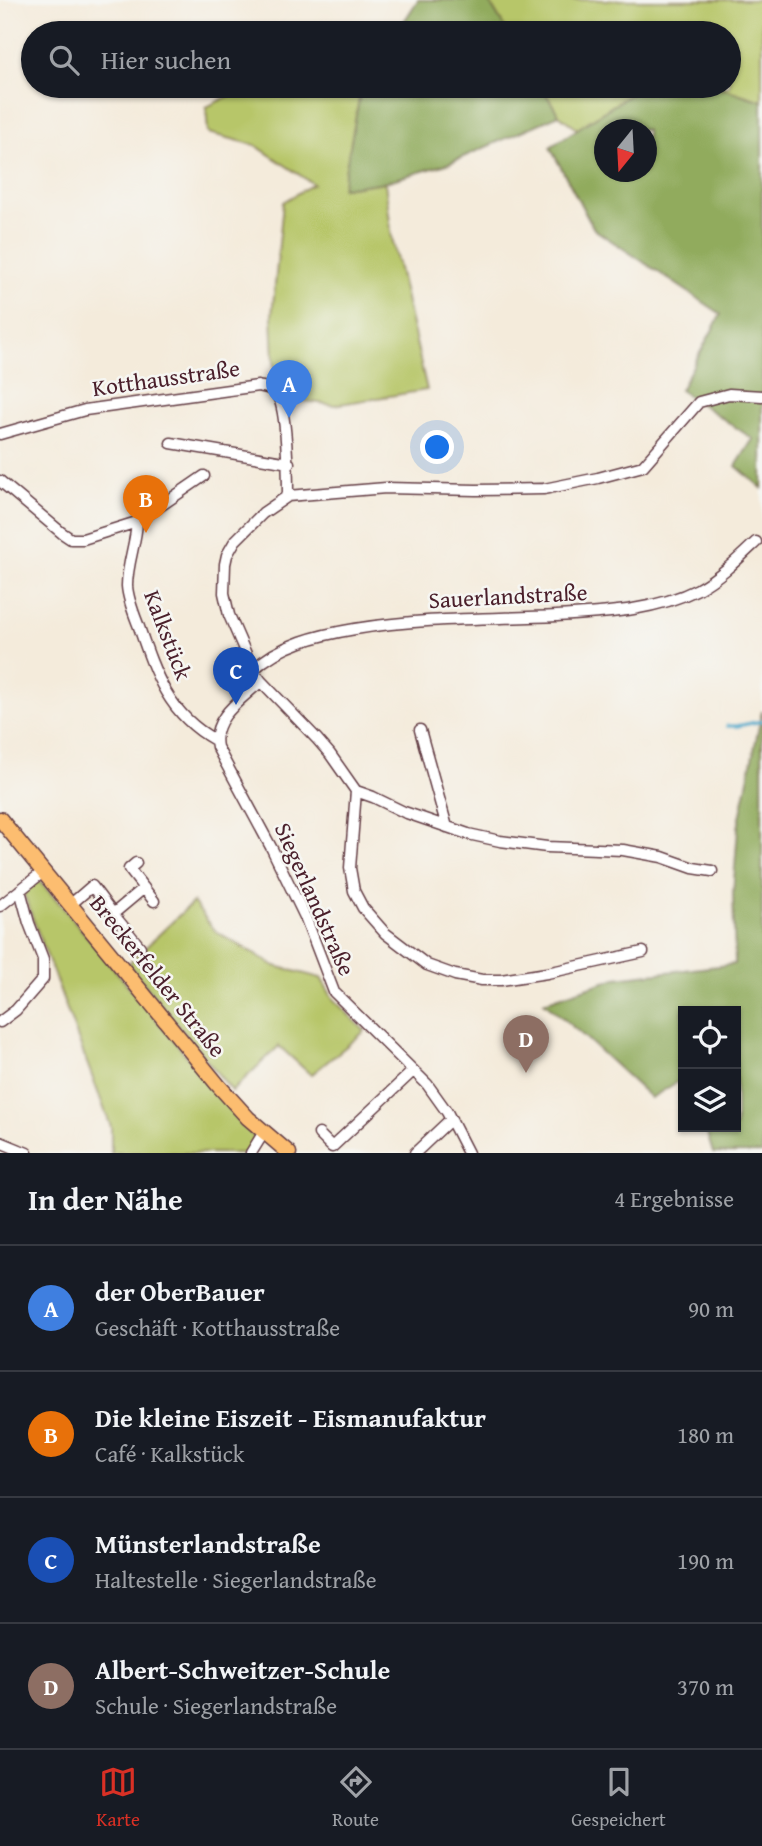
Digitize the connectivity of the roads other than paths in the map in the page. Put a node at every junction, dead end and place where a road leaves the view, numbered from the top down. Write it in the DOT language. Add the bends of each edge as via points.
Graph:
graph roads {
  1 [pos="762,396"];
  2 [pos="0,434"];
  3 [pos="171,443"];
  4 [pos="289,463"];
  5 [pos="204,477"];
  6 [pos="0,481"];
  7 [pos="288,496"];
  8 [pos="137,524"];
  9 [pos="756,542"];
  10 [pos="253,670"];
  11 [pos="261,681"];
  12 [pos="419,730"];
  13 [pos="215,740"];
  14 [pos="356,791"];
  15 [pos="0,819"];
  16 [pos="447,827"];
  17 [pos="136,863"];
  18 [pos="712,871"];
  19 [pos="43,872"];
  20 [pos="144,888"];
  21 [pos="20,890"];
  22 [pos="154,901"];
  23 [pos="70,905"];
  24 [pos="0,906"];
  25 [pos="113,914"];
  26 [pos="140,947"];
  27 [pos="643,952"];
  28 [pos="0,1022"];
  29 [pos="413,1071"];
  30 [pos="451,1119"];
  31 [pos="264,1132"];
  32 [pos="319,1134"];
  33 [pos="0,1142"];
  34 [pos="27,1153"];
  35 [pos="251,1153"];
  36 [pos="289,1153"];
  37 [pos="415,1153"];
  38 [pos="468,1153"];
  1 -- 7 [label="street" via="729,394 699,402 643,466 598,478 544,489 386,488"];
  2 -- 4 [label="street, Kotthausstraße" via="85,410 258,386 271,388 280,398"];
  3 -- 4 [label="street"];
  4 -- 7 [label="street, Kotthausstraße"];
  5 -- 8 [label="street"];
  6 -- 8 [label="street" via="71,538"];
  7 -- 10 [label="street" via="235,541 225,564 229,615"];
  8 -- 13 [label="street, Kalkstück" via="127,588 152,665 163,689 190,723"];
  9 -- 10 [label="street, Sauerlandstraße" via="698,589 657,605 359,628 301,641"];
  10 -- 11 [label="street"];
  11 -- 13 [label="street" via="224,716"];
  11 -- 14 [label="street" via="317,738"];
  12 -- 16 [label="street"];
  13 -- 29 [label="street, Siegerlandstraße" via="306,919 334,992"];
  14 -- 16 [label="street"];
  14 -- 27 [label="street" via="350,868 354,891 385,933 427,965 455,975 501,980"];
  15 -- 19 [label="main road, Breckerfelder Straße"];
  16 -- 18 [label="street" via="525,845 622,850"];
  17 -- 20 [label="street" via="129,869"];
  19 -- 21 [label="street"];
  19 -- 23 [label="main road, Breckerfelder Straße"];
  20 -- 22 [label="street"];
  20 -- 25 [label="street"];
  21 -- 24 [label="street"];
  21 -- 28 [label="street" via="43,959 43,979"];
  23 -- 25 [label="street" via="92,886"];
  23 -- 31 [label="main road, Breckerfelder Straße" via="218,1085"];
  25 -- 26 [label="street"];
  29 -- 30 [label="street, Siegerlandstraße"];
  29 -- 32 [label="street" via="332,1147"];
  30 -- 37 [label="street"];
  30 -- 38 [label="street, Siegerlandstraße"];
  31 -- 35 [label="street"];
  31 -- 36 [label="main road, Breckerfelder Straße"];
  33 -- 34 [label="street"];
}
